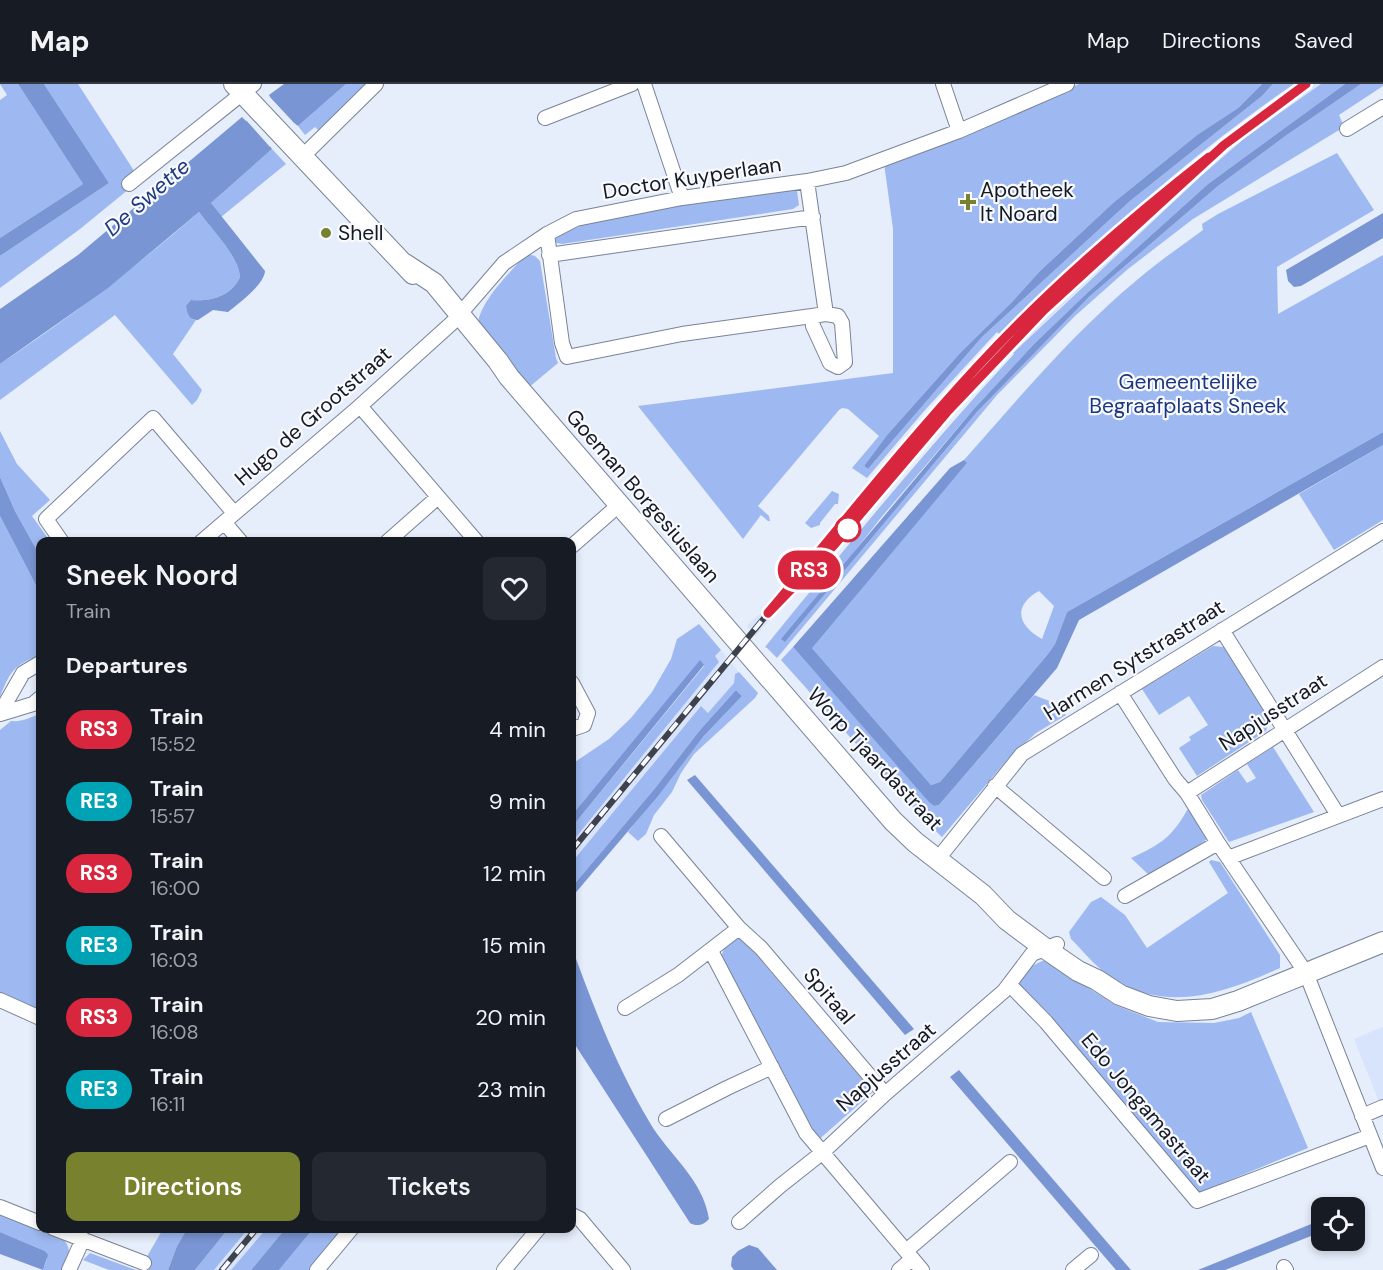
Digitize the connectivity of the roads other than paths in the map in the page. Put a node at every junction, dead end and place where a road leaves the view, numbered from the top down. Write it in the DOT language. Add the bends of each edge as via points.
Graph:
graph roads {
  1 [pos="376,84"];
  2 [pos="632,84"];
  3 [pos="644,84"];
  4 [pos="943,84"];
  5 [pos="1067,84"];
  6 [pos="244,87"];
  7 [pos="1383,106"];
  8 [pos="545,118"];
  9 [pos="1347,129"];
  10 [pos="958,131"];
  11 [pos="303,156"];
  12 [pos="807,181"];
  13 [pos="129,183"];
  14 [pos="682,198"];
  15 [pos="813,218"];
  16 [pos="547,234"];
  17 [pos="549,255"];
  18 [pos="456,318"];
  19 [pos="360,406"];
  20 [pos="438,497"];
  21 [pos="619,505"];
  22 [pos="229,517"];
  23 [pos="1383,531"];
  24 [pos="59,537"];
  25 [pos="207,537"];
  26 [pos="239,537"];
  27 [pos="393,537"];
  28 [pos="473,537"];
  29 [pos="576,543"];
  30 [pos="1222,630"];
  31 [pos="741,646"];
  32 [pos="36,665"];
  33 [pos="1383,667"];
  34 [pos="576,690"];
  35 [pos="1120,693"];
  36 [pos="36,702"];
  37 [pos="0,713"];
  38 [pos="576,728"];
  39 [pos="1284,730"];
  40 [pos="995,786"];
  41 [pos="1187,793"];
  42 [pos="1383,799"];
  43 [pos="1338,815"];
  44 [pos="661,836"];
  45 [pos="1218,843"];
  46 [pos="1228,858"];
  47 [pos="938,860"];
  48 [pos="1104,878"];
  49 [pos="1125,896"];
  50 [pos="739,928"];
  51 [pos="1383,942"];
  52 [pos="1052,946"];
  53 [pos="711,951"];
  54 [pos="1306,973"];
  55 [pos="1010,985"];
  56 [pos="0,1000"];
  57 [pos="625,1008"];
  58 [pos="36,1015"];
  59 [pos="772,1067"];
  60 [pos="885,1094"];
  61 [pos="1383,1107"];
  62 [pos="1362,1116"];
  63 [pos="666,1119"];
  64 [pos="1370,1136"];
  65 [pos="823,1152"];
  66 [pos="1010,1162"];
  67 [pos="1383,1168"];
  68 [pos="0,1207"];
  69 [pos="576,1218"];
  70 [pos="36,1221"];
  71 [pos="739,1222"];
  72 [pos="65,1233"];
  73 [pos="348,1233"];
  74 [pos="535,1233"];
  75 [pos="83,1239"];
  76 [pos="909,1255"];
  77 [pos="1091,1255"];
  78 [pos="144,1263"];
  79 [pos="69,1270"];
  80 [pos="317,1270"];
  81 [pos="504,1270"];
  82 [pos="624,1270"];
  83 [pos="899,1270"];
  84 [pos="922,1270"];
  85 [pos="1073,1270"];
  1 -- 11 [label="street"];
  2 -- 8 [label="street"];
  3 -- 14 [label="street"];
  4 -- 10 [label="street"];
  5 -- 10 [label="street, Doctor Kuyperlaan"];
  6 -- 11 [label="main road, Goeman Borgesiuslaan" via="257,108"];
  6 -- 13 [label="street"];
  7 -- 9 [label="street"];
  10 -- 12 [label="street, Doctor Kuyperlaan" via="846,173"];
  11 -- 18 [label="main road, Goeman Borgesiuslaan"];
  12 -- 14 [label="street, Doctor Kuyperlaan"];
  12 -- 15 [label="street"];
  14 -- 16 [label="street, Doctor Kuyperlaan" via="576,219"];
  15 -- 17 [label="street"];
  15 -- 17 [label="street" via="819,315 682,334 567,357"];
  16 -- 17 [label="street"];
  16 -- 18 [label="street, Doctor Kuyperlaan" via="504,263"];
  18 -- 19 [label="street, Hugo de Grootstraat"];
  18 -- 21 [label="main road, Goeman Borgesiuslaan" via="486,361 509,377"];
  19 -- 20 [label="street"];
  19 -- 22 [label="street, Hugo de Grootstraat"];
  20 -- 27 [label="street"];
  20 -- 28 [label="street"];
  21 -- 29 [label="street"];
  21 -- 31 [label="main road, Goeman Borgesiuslaan"];
  22 -- 24 [label="street" via="153,418 46,519"];
  22 -- 25 [label="street, Hugo de Grootstraat"];
  22 -- 26 [label="street"];
  23 -- 30 [label="street, Harmen Sytstrastraat"];
  30 -- 35 [label="street, Harmen Sytstrastraat"];
  30 -- 39 [label="street"];
  31 -- 47 [label="main road, Worp Tjaardastraat" via="893,821"];
  32 -- 37 [label="street" via="23,673"];
  33 -- 39 [label="street, Napjusstraat"];
  34 -- 38 [label="street" via="588,713 584,725"];
  35 -- 40 [label="street, Harmen Sytstrastraat" via="1022,754"];
  35 -- 41 [label="street"];
  36 -- 37 [label="street"];
  39 -- 41 [label="street, Napjusstraat"];
  39 -- 43 [label="street"];
  40 -- 47 [label="street, Harmen Sytstrastraat"];
  40 -- 48 [label="street"];
  41 -- 45 [label="street"];
  42 -- 43 [label="street"];
  43 -- 46 [label="street"];
  44 -- 50 [label="street, Spitaal"];
  45 -- 46 [label="street"];
  45 -- 49 [label="street"];
  46 -- 54 [label="street"];
  47 -- 52 [label="main road, Worp Tjaardastraat" via="983,895 1010,909"];
  50 -- 53 [label="street"];
  50 -- 60 [label="street, Spitaal" via="761,948"];
  51 -- 54 [label="main road, Worp Tjaardastraat"];
  52 -- 54 [label="main road, Worp Tjaardastraat" via="1090,969 1097,980 1120,995 1177,1011 1212,1009"];
  52 -- 55 [label="street, Napjusstraat" via="1032,954"];
  53 -- 57 [label="street"];
  53 -- 59 [label="street"];
  54 -- 62 [label="street"];
  55 -- 60 [label="street, Napjusstraat"];
  55 -- 64 [label="street, Edo Jongamastraat" via="1197,1201"];
  56 -- 58 [label="street"];
  59 -- 63 [label="street"];
  59 -- 65 [label="street" via="806,1133"];
  60 -- 65 [label="street, Napjusstraat"];
  61 -- 62 [label="street"];
  62 -- 64 [label="street"];
  64 -- 67 [label="street"];
  65 -- 71 [label="street, Napjusstraat"];
  65 -- 76 [label="street"];
  66 -- 76 [label="street" via="949,1214"];
  68 -- 70 [label="street"];
  69 -- 82 [label="street"];
  72 -- 75 [label="street"];
  73 -- 80 [label="street"];
  74 -- 81 [label="street"];
  75 -- 78 [label="street"];
  75 -- 79 [label="street"];
  76 -- 83 [label="street"];
  76 -- 84 [label="street"];
  77 -- 85 [label="street"];
}
